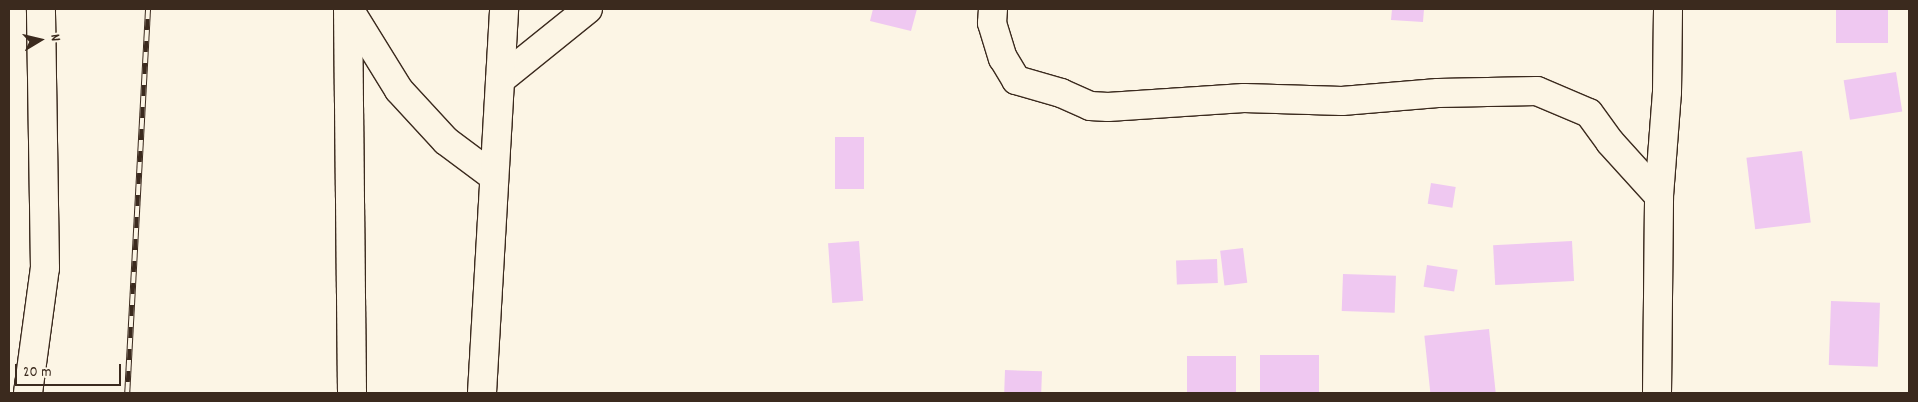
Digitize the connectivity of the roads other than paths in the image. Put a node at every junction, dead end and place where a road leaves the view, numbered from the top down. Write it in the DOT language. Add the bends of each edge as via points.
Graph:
graph roads {
  1 [pos="42,9"];
  2 [pos="348,9"];
  3 [pos="504,9"];
  4 [pos="588,9"];
  5 [pos="993,9"];
  6 [pos="1668,9"];
  7 [pos="500,80"];
  8 [pos="493,176"];
  9 [pos="1659,196"];
  10 [pos="28,393"];
  11 [pos="352,393"];
  12 [pos="482,393"];
  13 [pos="1657,393"];
  1 -- 10 [label="street" via="45,268"];
  2 -- 8 [label="street" via="399,90 446,141"];
  2 -- 11 [label="street"];
  3 -- 7 [label="street"];
  4 -- 7 [label="street"];
  5 -- 9 [label="street" via="992,23 1003,58 1016,80 1090,106 1244,98 1342,100 1438,93 1537,91 1589,113 1610,142"];
  6 -- 9 [label="street" via="1667,92"];
  7 -- 8 [label="street"];
  8 -- 12 [label="street"];
  9 -- 13 [label="street"];
}
